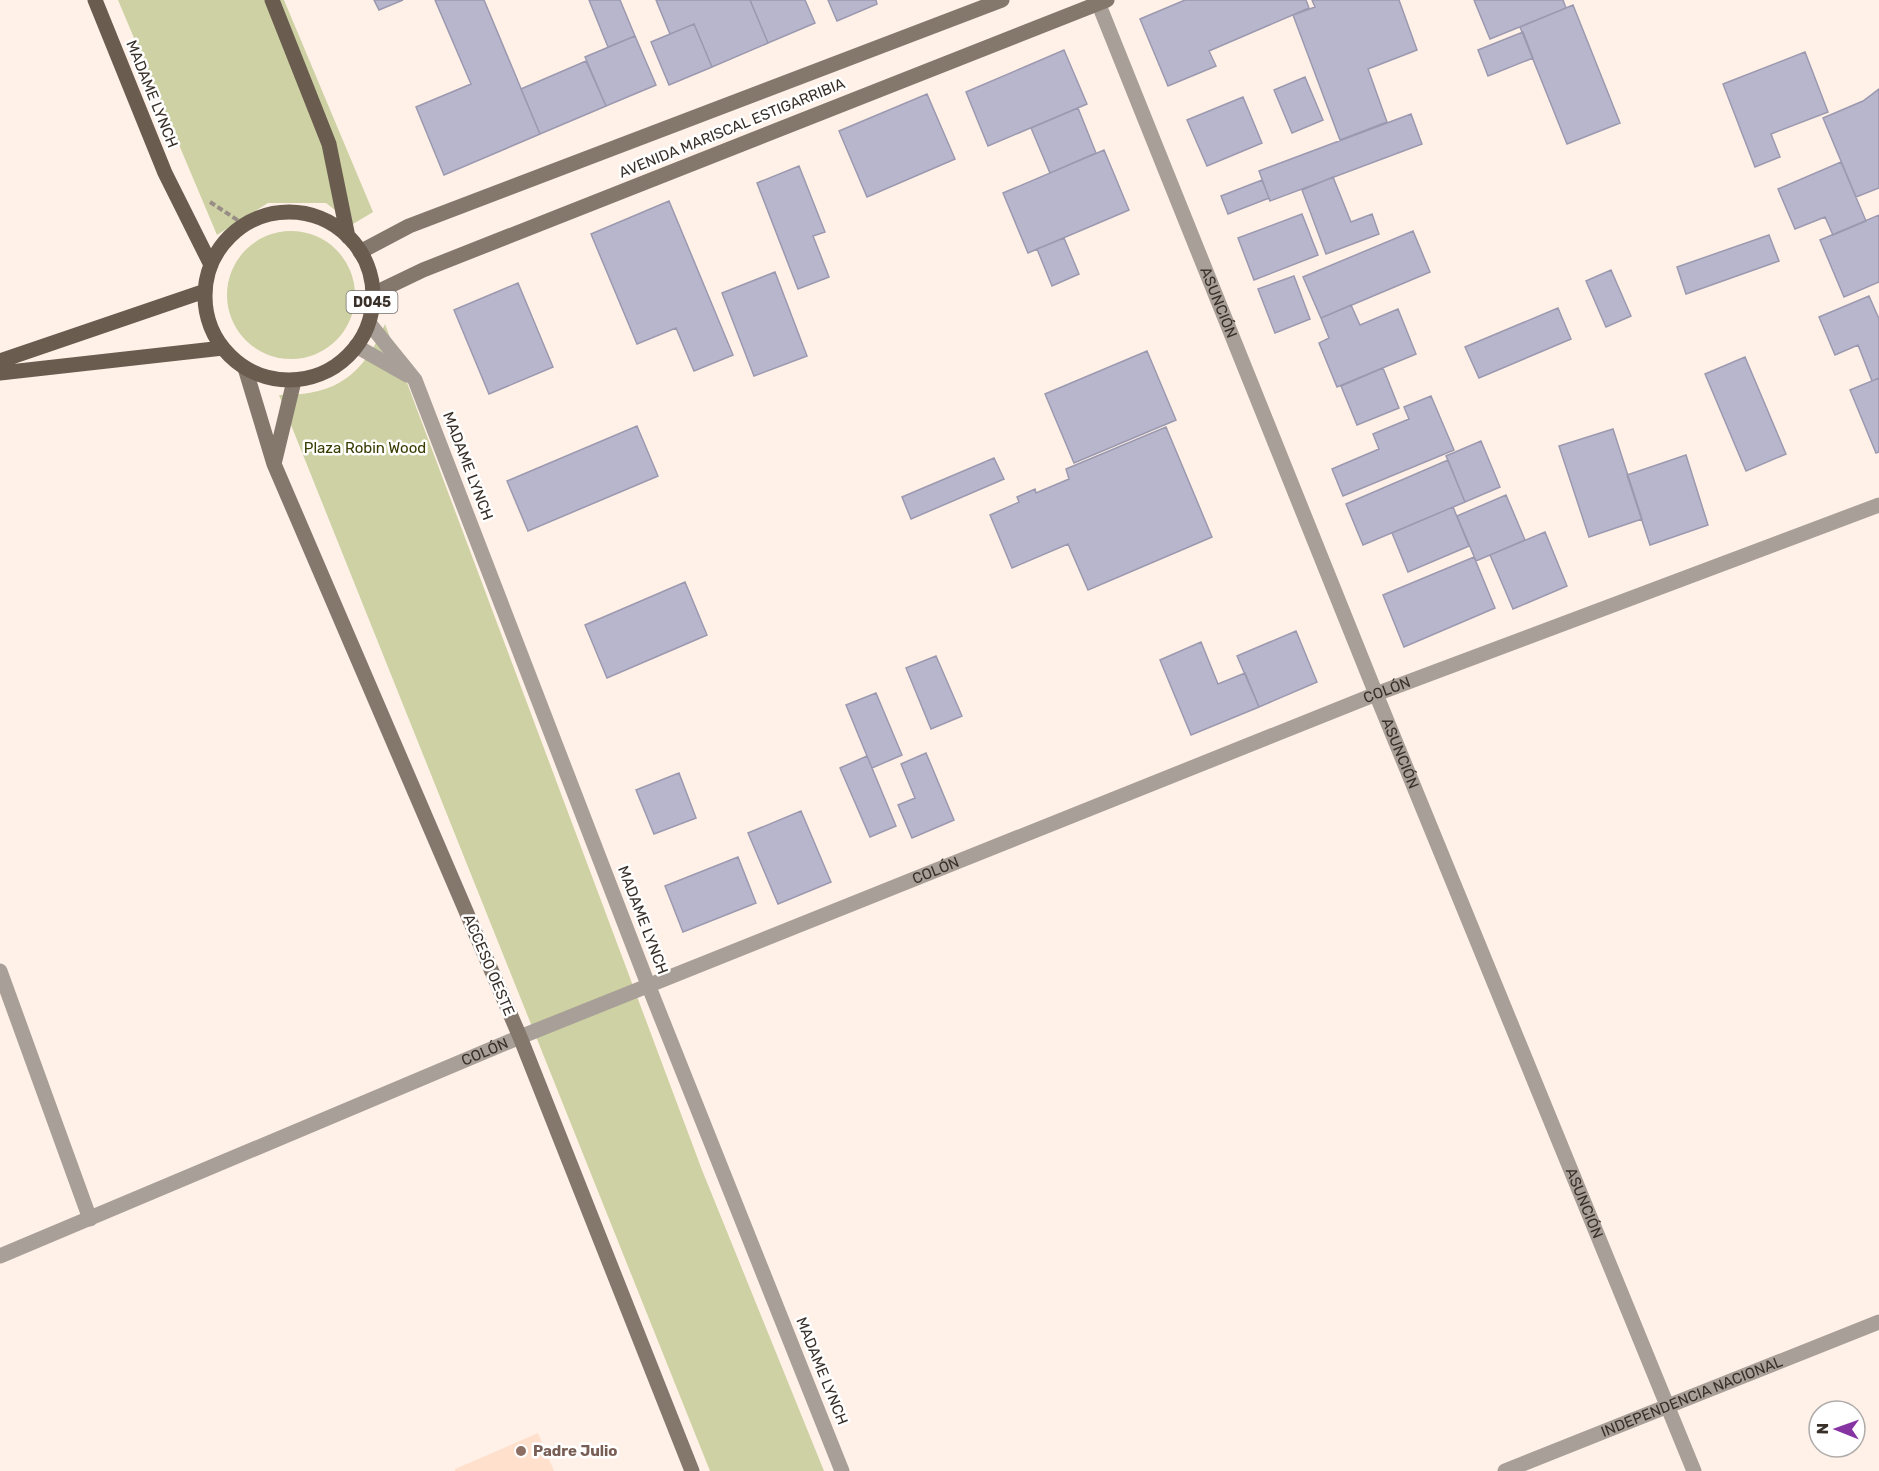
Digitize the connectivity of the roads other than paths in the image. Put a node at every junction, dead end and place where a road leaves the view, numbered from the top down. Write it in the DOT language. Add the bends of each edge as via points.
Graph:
graph roads {
  1 [pos="95,0"];
  2 [pos="272,0"];
  3 [pos="1002,0"];
  4 [pos="1101,1"];
  5 [pos="348,237"];
  6 [pos="360,252"];
  7 [pos="211,265"];
  8 [pos="205,291"];
  9 [pos="373,294"];
  10 [pos="369,323"];
  11 [pos="356,346"];
  12 [pos="223,348"];
  13 [pos="0,361"];
  14 [pos="245,368"];
  15 [pos="0,373"];
  16 [pos="415,380"];
  17 [pos="294,381"];
  18 [pos="274,464"];
  19 [pos="1879,505"];
  20 [pos="1376,694"];
  21 [pos="0,971"];
  22 [pos="649,987"];
  23 [pos="520,1037"];
  24 [pos="90,1219"];
  25 [pos="0,1256"];
  26 [pos="1879,1322"];
  27 [pos="1668,1405"];
  28 [pos="692,1471"];
  29 [pos="842,1471"];
  30 [pos="1505,1471"];
  31 [pos="1694,1471"];
  1 -- 7 [label="main road, MADAME LYNCH" via="165,174"];
  2 -- 5 [label="main road" via="329,144"];
  3 -- 6 [label="main road, AVENIDA MARISCAL ESTIGARRIBIA" via="410,226"];
  4 -- 9 [label="main road, AVENIDA MARISCAL ESTIGARRIBIA" via="423,270"];
  4 -- 20 [label="street, ASUNCIÓN"];
  5 -- 6 [label="main road, D045"];
  5 -- 7 [label="main road, D045" via="339,228 315,217 272,214 245,225 231,236"];
  6 -- 9 [label="main road, D045"];
  7 -- 8 [label="main road, D045"];
  8 -- 12 [label="main road, D045" via="212,331"];
  8 -- 13 [label="main road"];
  9 -- 10 [label="main road, D045"];
  10 -- 11 [label="main road, D045"];
  10 -- 16 [label="street, MADAME LYNCH"];
  11 -- 16 [label="street"];
  11 -- 17 [label="main road, D045" via="329,370"];
  12 -- 14 [label="main road, D045"];
  12 -- 15 [label="main road"];
  14 -- 17 [label="main road, D045" via="260,376"];
  14 -- 18 [label="main road, ACCESO OESTE"];
  16 -- 22 [label="street, MADAME LYNCH"];
  17 -- 18 [label="main road"];
  18 -- 23 [label="main road, ACCESO OESTE"];
  19 -- 20 [label="street, COLÓN"];
  20 -- 22 [label="street, COLÓN"];
  20 -- 27 [label="street, ASUNCIÓN"];
  21 -- 24 [label="street"];
  22 -- 23 [label="street, COLÓN"];
  22 -- 29 [label="street, MADAME LYNCH"];
  23 -- 24 [label="street, COLÓN"];
  23 -- 28 [label="main road, ACCESO OESTE"];
  24 -- 25 [label="street, COLÓN"];
  26 -- 27 [label="street, INDEPENDENCIA NACIONAL"];
  27 -- 30 [label="street, INDEPENDENCIA NACIONAL"];
  27 -- 31 [label="street, ASUNCIÓN"];
}
